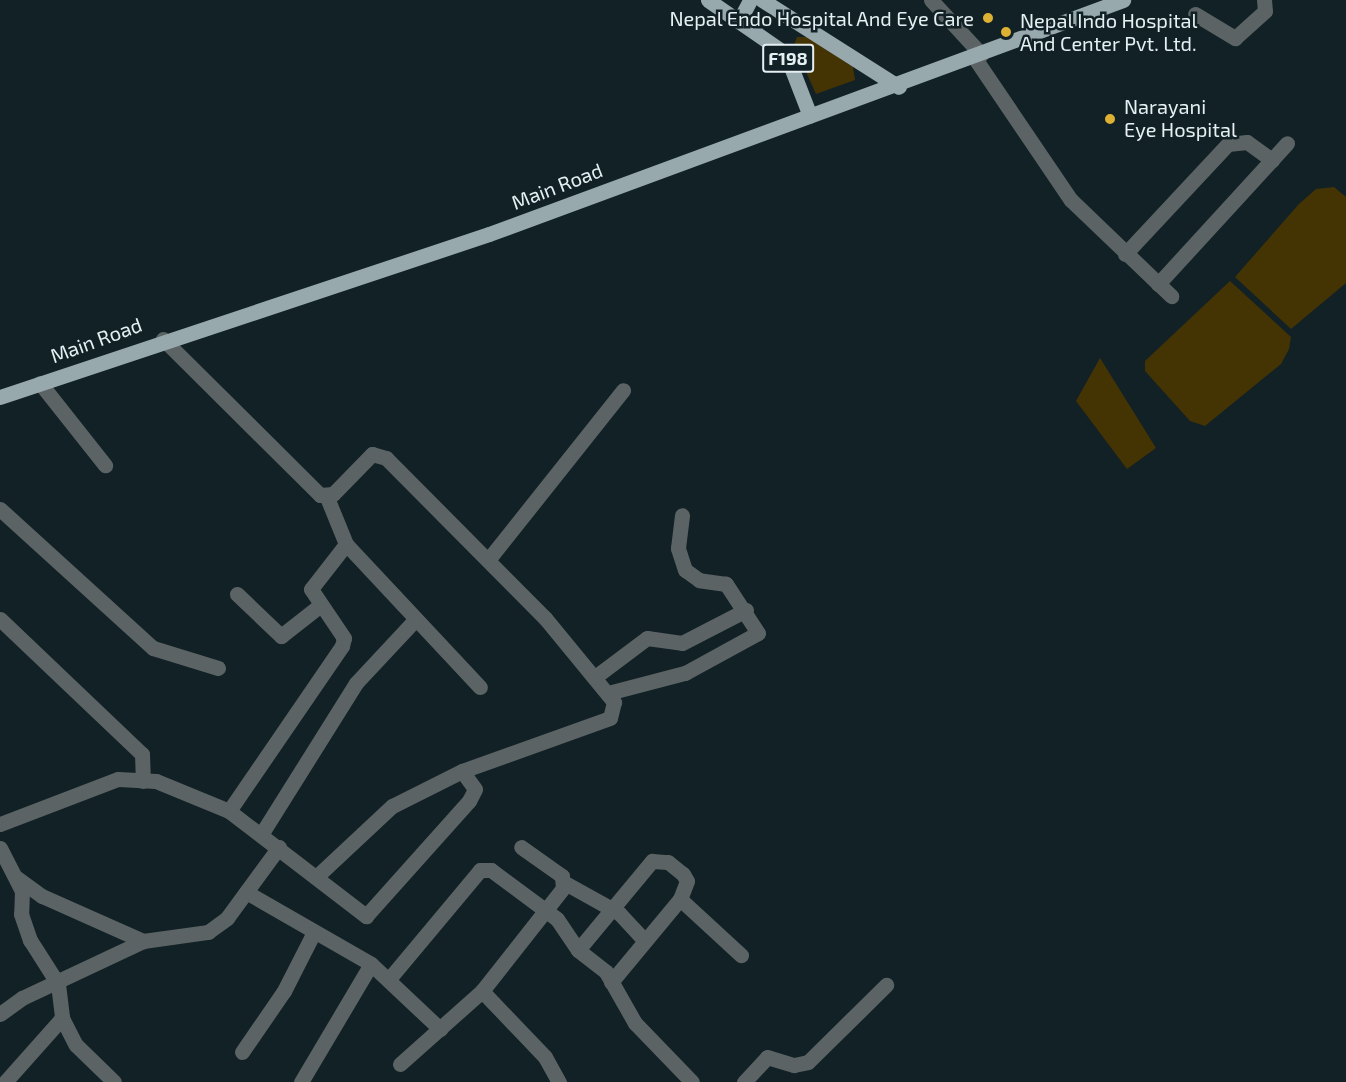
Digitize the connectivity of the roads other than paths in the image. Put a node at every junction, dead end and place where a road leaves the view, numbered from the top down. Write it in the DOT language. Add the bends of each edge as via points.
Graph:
graph roads {
  1 [pos="708,0"];
  2 [pos="750,0"];
  3 [pos="762,0"];
  4 [pos="931,0"];
  5 [pos="1123,0"];
  6 [pos="1264,0"];
  7 [pos="1195,14"];
  8 [pos="739,21"];
  9 [pos="978,55"];
  10 [pos="900,87"];
  11 [pos="810,116"];
  12 [pos="1287,143"];
  13 [pos="1272,160"];
  14 [pos="1125,254"];
  15 [pos="1158,284"];
  16 [pos="1171,296"];
  17 [pos="163,339"];
  18 [pos="40,382"];
  19 [pos="623,390"];
  20 [pos="0,398"];
  21 [pos="105,465"];
  22 [pos="326,495"];
  23 [pos="0,509"];
  24 [pos="682,515"];
  25 [pos="346,544"];
  26 [pos="488,560"];
  27 [pos="237,594"];
  28 [pos="318,607"];
  29 [pos="746,610"];
  30 [pos="0,619"];
  31 [pos="415,620"];
  32 [pos="218,668"];
  33 [pos="595,677"];
  34 [pos="480,687"];
  35 [pos="608,693"];
  36 [pos="462,771"];
  37 [pos="143,781"];
  38 [pos="229,811"];
  39 [pos="0,824"];
  40 [pos="262,832"];
  41 [pos="279,847"];
  42 [pos="521,847"];
  43 [pos="0,848"];
  44 [pos="16,877"];
  45 [pos="316,877"];
  46 [pos="565,883"];
  47 [pos="246,892"];
  48 [pos="680,899"];
  49 [pos="612,908"];
  50 [pos="546,913"];
  51 [pos="314,932"];
  52 [pos="645,940"];
  53 [pos="143,941"];
  54 [pos="578,950"];
  55 [pos="741,955"];
  56 [pos="370,964"];
  57 [pos="389,979"];
  58 [pos="611,982"];
  59 [pos="58,984"];
  60 [pos="886,985"];
  61 [pos="482,991"];
  62 [pos="0,1014"];
  63 [pos="62,1018"];
  64 [pos="440,1029"];
  65 [pos="242,1052"];
  66 [pos="400,1064"];
  67 [pos="5,1082"];
  68 [pos="114,1082"];
  69 [pos="302,1082"];
  70 [pos="559,1082"];
  71 [pos="692,1082"];
  72 [pos="744,1082"];
  1 -- 8 [label="main road, F198"];
  2 -- 8 [label="main road"];
  3 -- 10 [label="main road, F198"];
  4 -- 9 [label="street"];
  5 -- 9 [label="main road, Main Road"];
  6 -- 7 [label="street" via="1265,11 1235,38"];
  8 -- 11 [label="main road, F198" via="786,54"];
  9 -- 10 [label="main road, Main Road"];
  9 -- 14 [label="street" via="1071,201"];
  10 -- 11 [label="main road, Main Road"];
  11 -- 17 [label="main road, Main Road" via="304,299"];
  12 -- 13 [label="street"];
  13 -- 14 [label="street" via="1248,142 1228,144"];
  13 -- 15 [label="street"];
  14 -- 15 [label="street"];
  15 -- 16 [label="street"];
  17 -- 18 [label="main road, Main Road"];
  17 -- 22 [label="street" via="279,459"];
  18 -- 20 [label="main road, Main Road"];
  18 -- 21 [label="street"];
  19 -- 26 [label="street"];
  22 -- 25 [label="street"];
  22 -- 26 [label="street" via="372,454 386,458"];
  23 -- 32 [label="street" via="153,648"];
  24 -- 29 [label="street" via="678,548 685,570 699,580 726,584"];
  25 -- 28 [label="street" via="311,589"];
  25 -- 31 [label="street"];
  26 -- 33 [label="street"];
  27 -- 28 [label="street" via="281,636"];
  28 -- 38 [label="street" via="344,638 342,646"];
  29 -- 33 [label="street" via="682,643 647,638"];
  29 -- 35 [label="street" via="758,633 747,643 685,673"];
  30 -- 37 [label="street" via="142,754"];
  31 -- 34 [label="street"];
  31 -- 40 [label="street" via="356,683"];
  33 -- 35 [label="street"];
  35 -- 36 [label="street" via="616,711 610,718"];
  36 -- 45 [label="street" via="392,806"];
  36 -- 45 [label="street" via="475,789 469,801 368,915 360,915"];
  37 -- 38 [label="street" via="197,795"];
  37 -- 39 [label="street" via="118,779"];
  38 -- 40 [label="street"];
  40 -- 41 [label="street"];
  41 -- 45 [label="street"];
  41 -- 47 [label="street"];
  42 -- 46 [label="street"];
  43 -- 44 [label="street"];
  44 -- 53 [label="street" via="42,896"];
  44 -- 59 [label="street" via="23,925"];
  46 -- 49 [label="street"];
  46 -- 50 [label="street"];
  47 -- 51 [label="street"];
  47 -- 53 [label="street" via="208,932"];
  48 -- 49 [label="street" via="687,881 660,859 644,868"];
  48 -- 52 [label="street"];
  48 -- 55 [label="street"];
  49 -- 52 [label="street"];
  49 -- 54 [label="street"];
  50 -- 54 [label="street" via="556,919"];
  50 -- 57 [label="street" via="502,877 480,870"];
  50 -- 61 [label="street"];
  51 -- 56 [label="street"];
  51 -- 65 [label="street" via="284,991"];
  52 -- 58 [label="street"];
  53 -- 59 [label="street"];
  54 -- 58 [label="street" via="598,963"];
  56 -- 57 [label="street"];
  56 -- 69 [label="street"];
  57 -- 64 [label="street"];
  58 -- 71 [label="street" via="635,1023"];
  59 -- 62 [label="street" via="22,998"];
  59 -- 63 [label="street"];
  60 -- 72 [label="street" via="808,1062 794,1065 767,1057"];
  61 -- 64 [label="street"];
  61 -- 70 [label="street" via="545,1057"];
  63 -- 67 [label="street"];
  63 -- 68 [label="street" via="76,1045"];
  64 -- 66 [label="street"];
}
